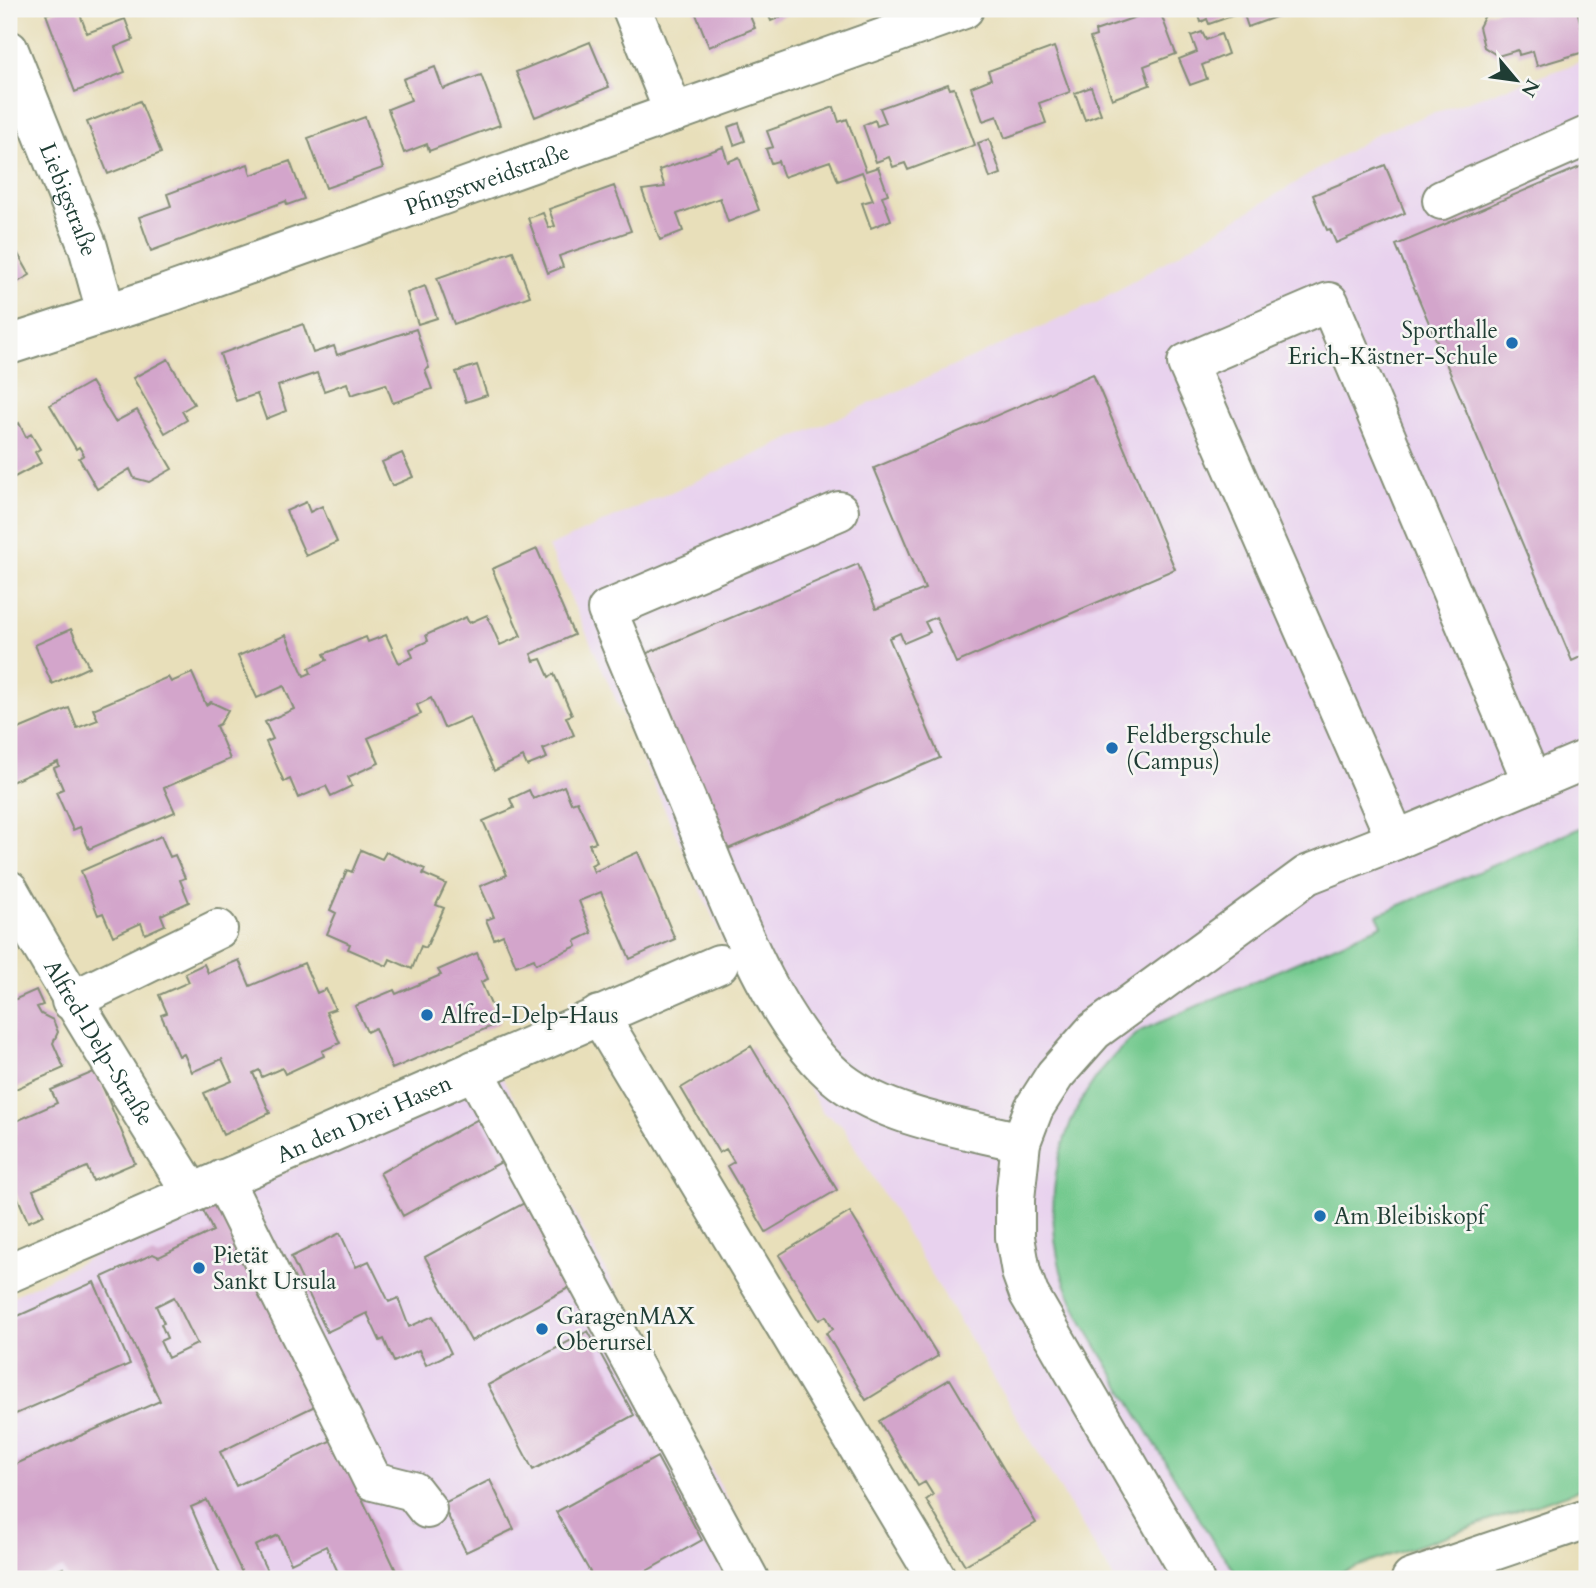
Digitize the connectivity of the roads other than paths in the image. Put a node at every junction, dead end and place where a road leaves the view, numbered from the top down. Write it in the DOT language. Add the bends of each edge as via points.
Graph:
graph roads {
  1 [pos="632,9"];
  2 [pos="964,9"];
  3 [pos="9,50"];
  4 [pos="674,113"];
  5 [pos="1587,135"];
  6 [pos="1442,200"];
  7 [pos="106,312"];
  8 [pos="9,345"];
  9 [pos="839,511"];
  10 [pos="1587,759"];
  11 [pos="1532,782"];
  12 [pos="1396,840"];
  13 [pos="9,890"];
  14 [pos="218,929"];
  15 [pos="719,964"];
  16 [pos="71,1001"];
  17 [pos="599,1014"];
  18 [pos="474,1070"];
  19 [pos="1021,1142"];
  20 [pos="207,1186"];
  21 [pos="9,1273"];
  22 [pos="427,1509"];
  23 [pos="1587,1519"];
  24 [pos="749,1579"];
  25 [pos="937,1579"];
  26 [pos="1194,1579"];
  27 [pos="1411,1579"];
  1 -- 4 [label="street"];
  2 -- 4 [label="street, Pfingstweidstraße"];
  3 -- 7 [label="street, Liebigstraße" via="88,247"];
  4 -- 7 [label="street, Pfingstweidstraße"];
  5 -- 6 [label="street"];
  7 -- 8 [label="street, Pfingstweidstraße"];
  9 -- 19 [label="street" via="607,610 728,900 773,995 808,1049 841,1081 877,1103"];
  10 -- 11 [label="street"];
  11 -- 12 [label="street"];
  11 -- 12 [label="street" via="1329,302 1187,363"];
  12 -- 19 [label="street" via="1307,875 1094,1031 1055,1075 1034,1108"];
  13 -- 16 [label="street, Alfred-Delp-Straße"];
  14 -- 16 [label="street"];
  15 -- 17 [label="street, An den Drei Hasen"];
  16 -- 20 [label="street, Alfred-Delp-Straße"];
  17 -- 18 [label="street, An den Drei Hasen"];
  17 -- 25 [label="street"];
  18 -- 20 [label="street, An den Drei Hasen"];
  18 -- 24 [label="street"];
  19 -- 26 [label="street" via="1015,1237 1029,1294"];
  20 -- 21 [label="street, An den Drei Hasen"];
  20 -- 22 [label="street, Alfred-Delp-Straße" via="373,1481 413,1491"];
  23 -- 27 [label="street"];
}
